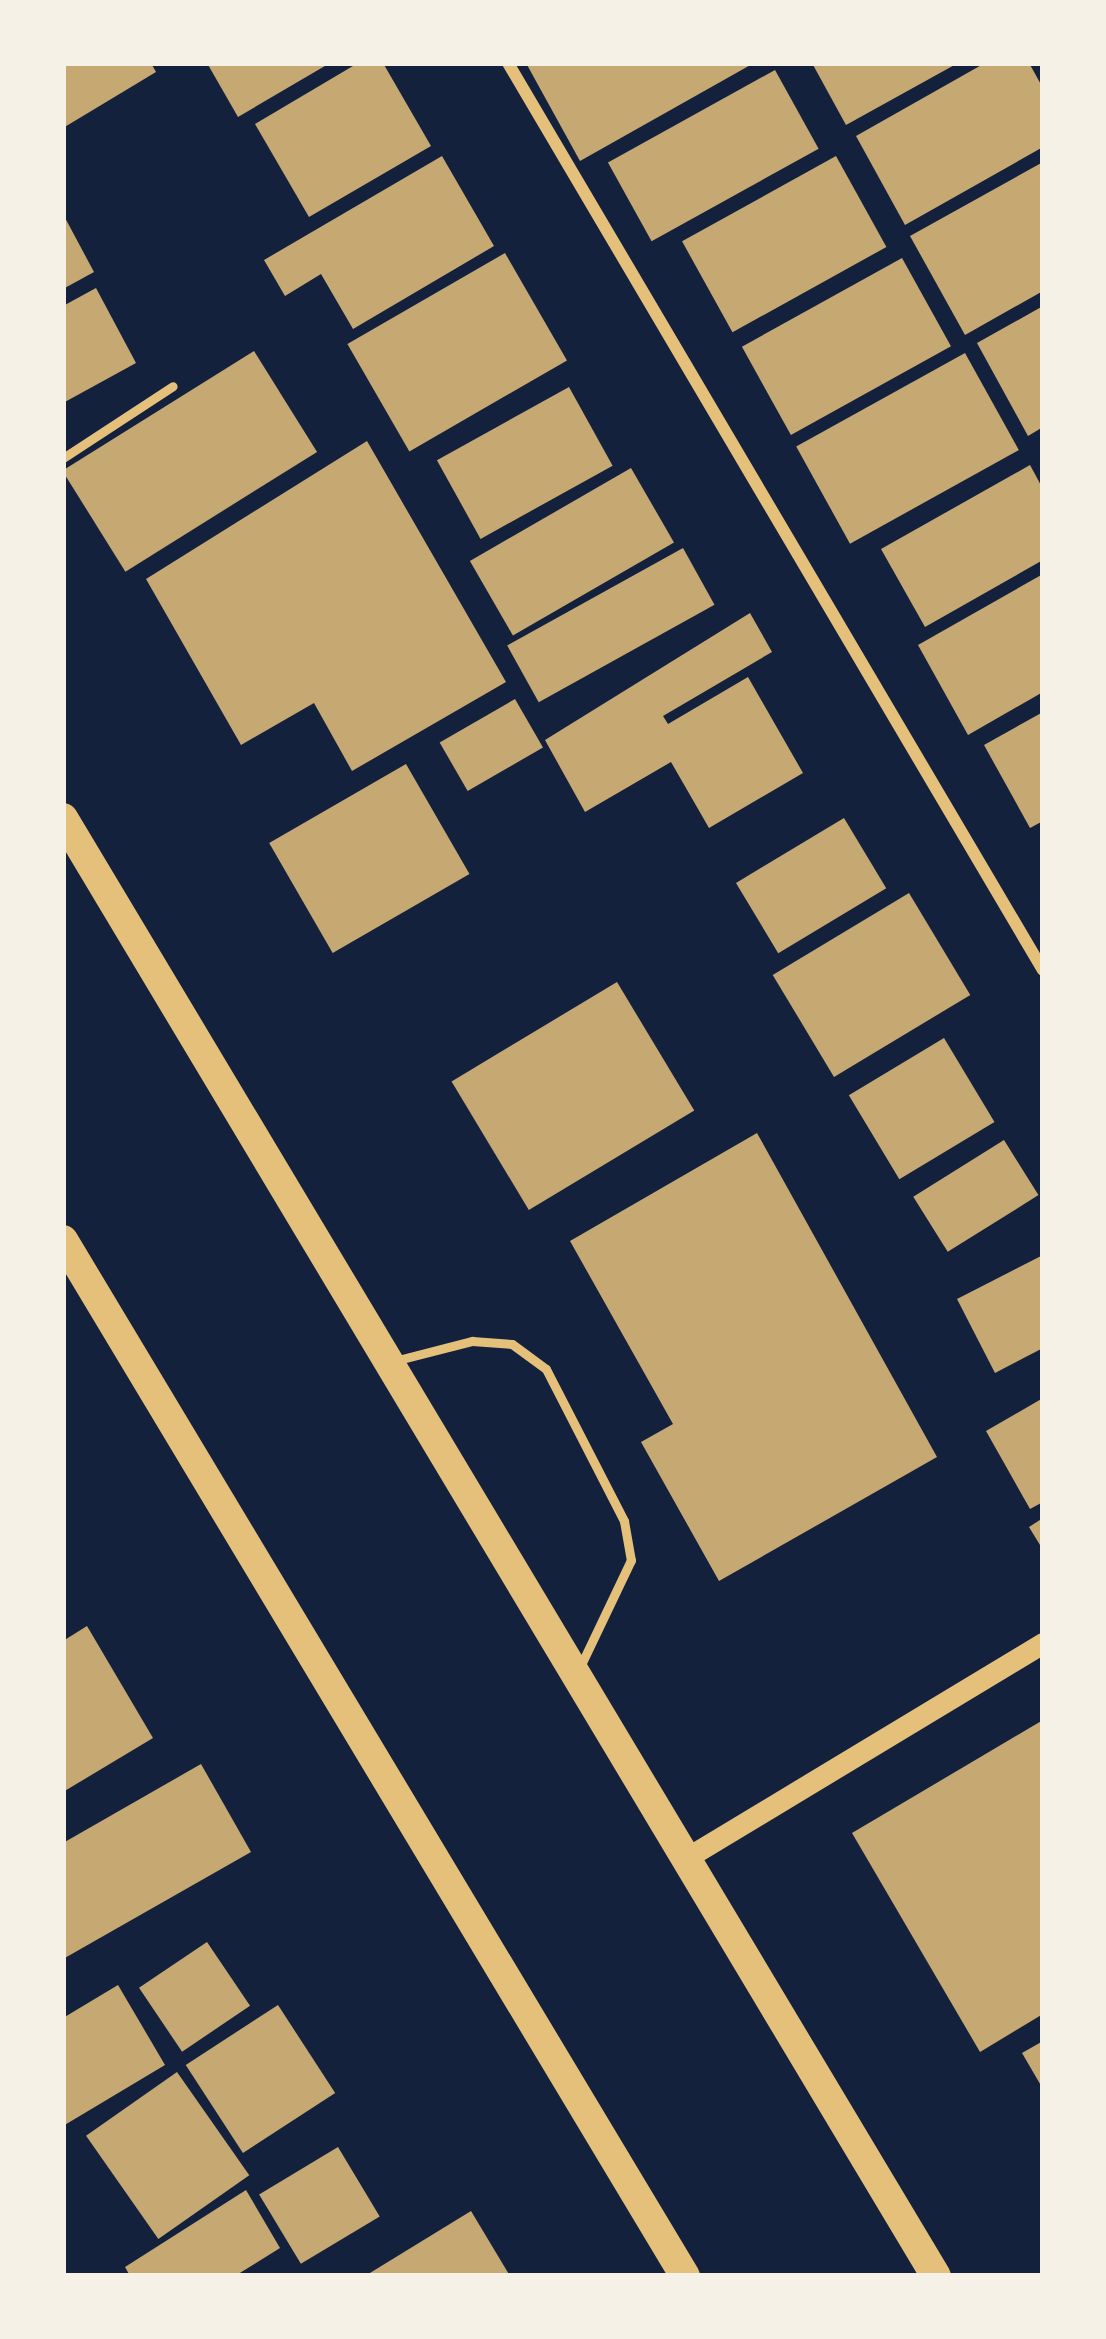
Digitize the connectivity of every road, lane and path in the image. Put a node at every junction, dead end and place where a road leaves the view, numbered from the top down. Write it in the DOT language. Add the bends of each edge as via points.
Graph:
graph roads {
  1 [pos="508,63"];
  2 [pos="173,386"];
  3 [pos="63,458"];
  4 [pos="63,818"];
  5 [pos="1043,970"];
  6 [pos="63,1240"];
  7 [pos="394,1360"];
  8 [pos="1043,1643"];
  9 [pos="580,1667"];
  10 [pos="693,1854"];
  11 [pos="685,2276"];
  12 [pos="936,2276"];
  1 -- 5 [label="street"];
  2 -- 3 [label="lane"];
  4 -- 7 [label="main road"];
  6 -- 11 [label="main road"];
  7 -- 9 [label="main road"];
  7 -- 9 [label="lane" via="492,1342 546,1369 623,1521 631,1560"];
  8 -- 10 [label="street"];
  9 -- 10 [label="main road"];
  10 -- 12 [label="main road"];
}
